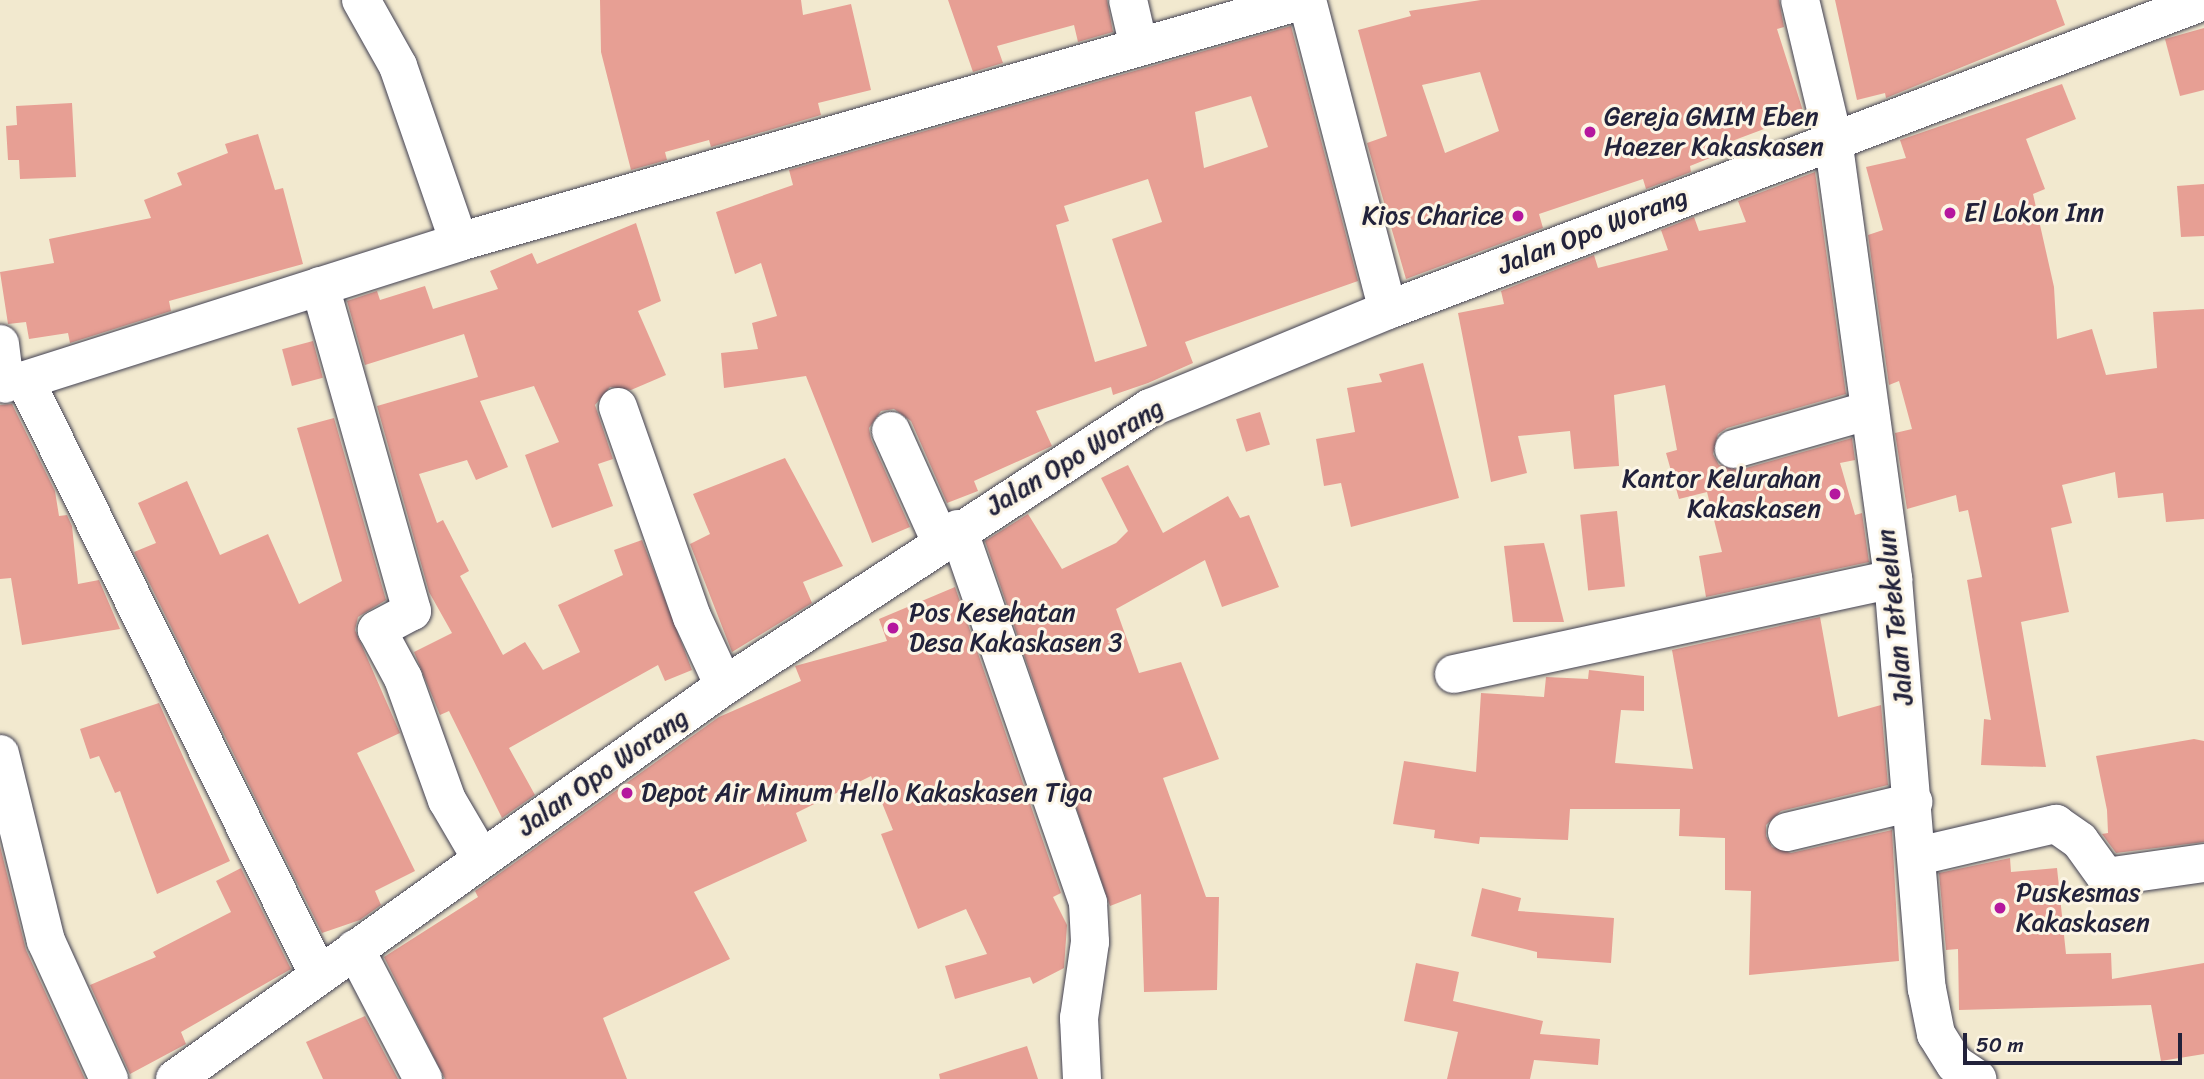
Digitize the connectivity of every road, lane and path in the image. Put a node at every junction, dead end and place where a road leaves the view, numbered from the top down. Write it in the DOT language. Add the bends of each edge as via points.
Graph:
graph roads {
  1 [pos="360,0"];
  2 [pos="1128,0"];
  3 [pos="1306,0"];
  4 [pos="1801,0"];
  5 [pos="2204,1"];
  6 [pos="1138,43"];
  7 [pos="1833,139"];
  8 [pos="459,242"];
  9 [pos="320,286"];
  10 [pos="1388,310"];
  11 [pos="0,344"];
  12 [pos="10,383"];
  13 [pos="618,407"];
  14 [pos="1870,410"];
  15 [pos="891,430"];
  16 [pos="1734,449"];
  17 [pos="949,535"];
  18 [pos="1893,579"];
  19 [pos="1454,674"];
  20 [pos="724,687"];
  21 [pos="0,754"];
  22 [pos="1913,802"];
  23 [pos="1787,832"];
  24 [pos="1918,856"];
  25 [pos="481,858"];
  26 [pos="2204,863"];
  27 [pos="355,949"];
  28 [pos="318,974"];
  29 [pos="109,1079"];
  30 [pos="175,1079"];
  31 [pos="423,1079"];
  32 [pos="1082,1079"];
  33 [pos="1977,1079"];
  1 -- 8 [label="street" via="398,66"];
  2 -- 6 [label="street"];
  3 -- 6 [label="street"];
  3 -- 10 [label="street"];
  4 -- 7 [label="street, Jalan Tetekelun"];
  5 -- 7 [label="street, Jalan Opo Worang"];
  6 -- 8 [label="street"];
  7 -- 10 [label="street, Jalan Opo Worang"];
  7 -- 14 [label="street, Jalan Tetekelun"];
  8 -- 9 [label="street"];
  9 -- 12 [label="street"];
  9 -- 25 [label="street" via="412,611 377,630 403,678 447,800"];
  10 -- 17 [label="street, Jalan Opo Worang" via="1150,408"];
  11 -- 12 [label="street"];
  12 -- 28 [label="street"];
  13 -- 20 [label="street" via="692,617"];
  14 -- 16 [label="street"];
  14 -- 18 [label="street, Jalan Tetekelun"];
  15 -- 17 [label="street"];
  17 -- 20 [label="street, Jalan Opo Worang"];
  17 -- 32 [label="street" via="1088,904 1090,942 1079,1018"];
  18 -- 19 [label="street"];
  18 -- 22 [label="street, Jalan Tetekelun"];
  20 -- 25 [label="street, Jalan Opo Worang"];
  21 -- 29 [label="street" via="46,941"];
  22 -- 23 [label="street"];
  22 -- 24 [label="street, Jalan Tetekelun"];
  24 -- 26 [label="street" via="2056,824 2074,834 2106,877"];
  24 -- 33 [label="street, Jalan Tetekelun" via="1936,1034 1955,1064"];
  25 -- 27 [label="street, Jalan Opo Worang"];
  27 -- 28 [label="street, Jalan Opo Worang"];
  27 -- 31 [label="street"];
  28 -- 30 [label="street, Jalan Opo Worang"];
}
